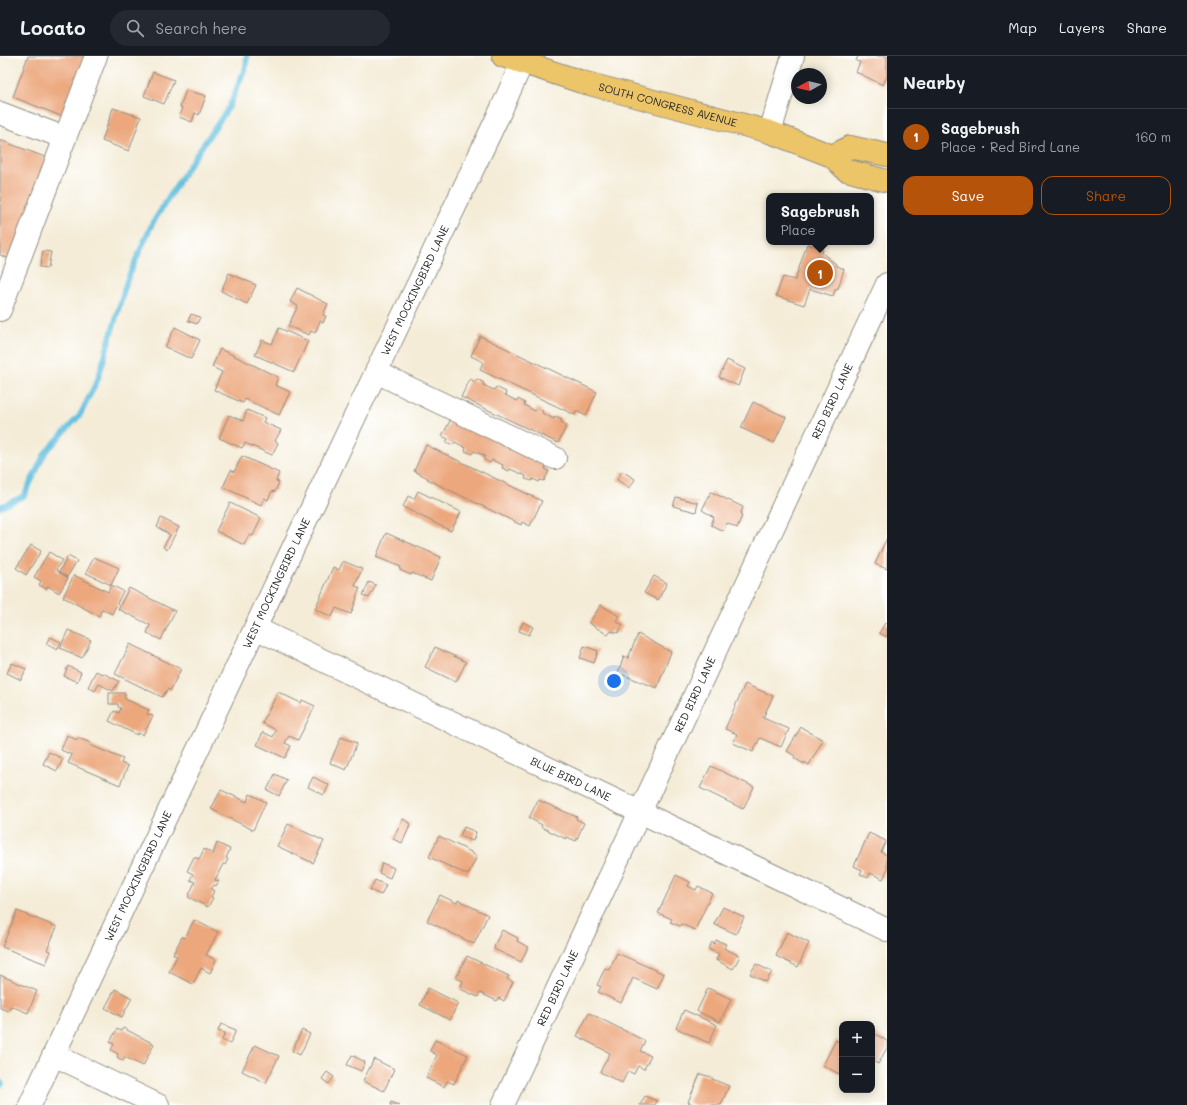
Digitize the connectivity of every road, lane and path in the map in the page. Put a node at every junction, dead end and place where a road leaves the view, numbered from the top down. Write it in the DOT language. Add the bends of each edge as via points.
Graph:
graph roads {
  1 [pos="96,56"];
  2 [pos="793,56"];
  3 [pos="517,58"];
  4 [pos="0,112"];
  5 [pos="770,132"];
  6 [pos="65,138"];
  7 [pos="887,155"];
  8 [pos="832,156"];
  9 [pos="887,181"];
  10 [pos="6,278"];
  11 [pos="887,284"];
  12 [pos="0,310"];
  13 [pos="376,372"];
  14 [pos="555,458"];
  15 [pos="255,628"];
  16 [pos="639,812"];
  17 [pos="887,930"];
  18 [pos="54,1055"];
  19 [pos="30,1105"];
  20 [pos="158,1105"];
  21 [pos="503,1105"];
  1 -- 6 [label="street"];
  2 -- 5 [label="street"];
  3 -- 5 [label="main road, SOUTH CONGRESS AVENUE" via="589,84"];
  3 -- 13 [label="street, WEST MOCKINGBIRD LANE" via="494,124"];
  4 -- 6 [label="street"];
  5 -- 8 [label="main road, SOUTH CONGRESS AVENUE"];
  6 -- 10 [label="street"];
  7 -- 8 [label="main road" via="850,147"];
  8 -- 9 [label="main road, SOUTH CONGRESS AVENUE" via="846,170"];
  10 -- 12 [label="street"];
  11 -- 16 [label="street, RED BIRD LANE"];
  13 -- 14 [label="street"];
  13 -- 15 [label="street, WEST MOCKINGBIRD LANE"];
  15 -- 16 [label="street, BLUE BIRD LANE"];
  15 -- 18 [label="street, WEST MOCKINGBIRD LANE"];
  16 -- 17 [label="street, BLUE BIRD LANE"];
  16 -- 21 [label="street, RED BIRD LANE"];
  18 -- 19 [label="street, WEST MOCKINGBIRD LANE"];
  18 -- 20 [label="street"];
}
